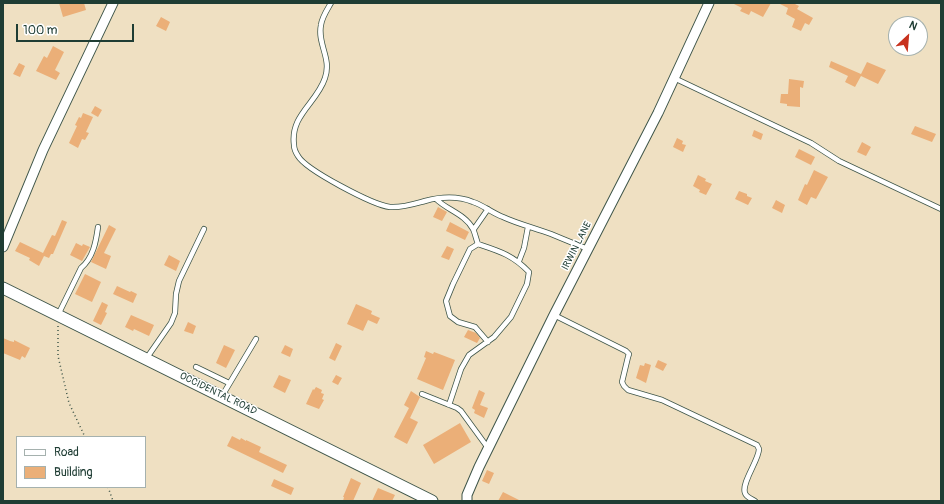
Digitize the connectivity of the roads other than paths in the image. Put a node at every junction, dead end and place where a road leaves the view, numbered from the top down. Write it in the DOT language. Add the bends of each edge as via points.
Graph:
graph roads {
  1 [pos="113,3"];
  2 [pos="331,3"];
  3 [pos="709,3"];
  4 [pos="674,78"];
  5 [pos="436,199"];
  6 [pos="941,208"];
  7 [pos="488,210"];
  8 [pos="98,227"];
  9 [pos="528,227"];
  10 [pos="204,229"];
  11 [pos="474,229"];
  12 [pos="478,244"];
  13 [pos="3,247"];
  14 [pos="588,249"];
  15 [pos="519,262"];
  16 [pos="3,288"];
  17 [pos="58,314"];
  18 [pos="554,315"];
  19 [pos="256,339"];
  20 [pos="488,342"];
  21 [pos="146,359"];
  22 [pos="196,367"];
  23 [pos="229,383"];
  24 [pos="422,394"];
  25 [pos="222,396"];
  26 [pos="449,404"];
  27 [pos="488,448"];
  28 [pos="432,501"];
  29 [pos="467,501"];
  30 [pos="755,501"];
  1 -- 13 [label="street" via="43,150"];
  2 -- 5 [label="lane" via="320,25 328,68 322,86 301,115 294,130 294,147 298,157 306,165 370,202 390,207"];
  3 -- 4 [label="street, IRWIN LANE"];
  4 -- 6 [label="lane"];
  4 -- 14 [label="street, IRWIN LANE"];
  5 -- 7 [label="lane" via="461,199 474,202"];
  5 -- 11 [label="lane" via="468,221"];
  7 -- 9 [label="lane"];
  7 -- 11 [label="lane"];
  8 -- 17 [label="lane" via="96,242 87,263 81,268"];
  9 -- 14 [label="lane"];
  9 -- 15 [label="lane"];
  10 -- 21 [label="lane" via="179,281 171,324"];
  11 -- 12 [label="lane"];
  12 -- 15 [label="lane"];
  12 -- 20 [label="lane" via="470,249 446,301 450,316 458,322 475,327"];
  14 -- 18 [label="street, IRWIN LANE"];
  15 -- 20 [label="lane" via="529,272 527,284 511,317"];
  16 -- 17 [label="street, OCCIDENTAL ROAD"];
  17 -- 21 [label="street, OCCIDENTAL ROAD"];
  18 -- 27 [label="street, IRWIN LANE"];
  18 -- 30 [label="lane" via="626,351 628,357 622,382 628,390 662,400 757,445 760,449 759,454 744,488 746,496"];
  19 -- 23 [label="lane"];
  20 -- 26 [label="lane" via="469,355 461,369"];
  21 -- 25 [label="street, OCCIDENTAL ROAD"];
  22 -- 23 [label="lane"];
  23 -- 25 [label="lane"];
  24 -- 26 [label="lane"];
  25 -- 28 [label="street, OCCIDENTAL ROAD"];
  26 -- 27 [label="lane" via="461,411"];
  27 -- 29 [label="street, IRWIN LANE" via="467,495"];
}
